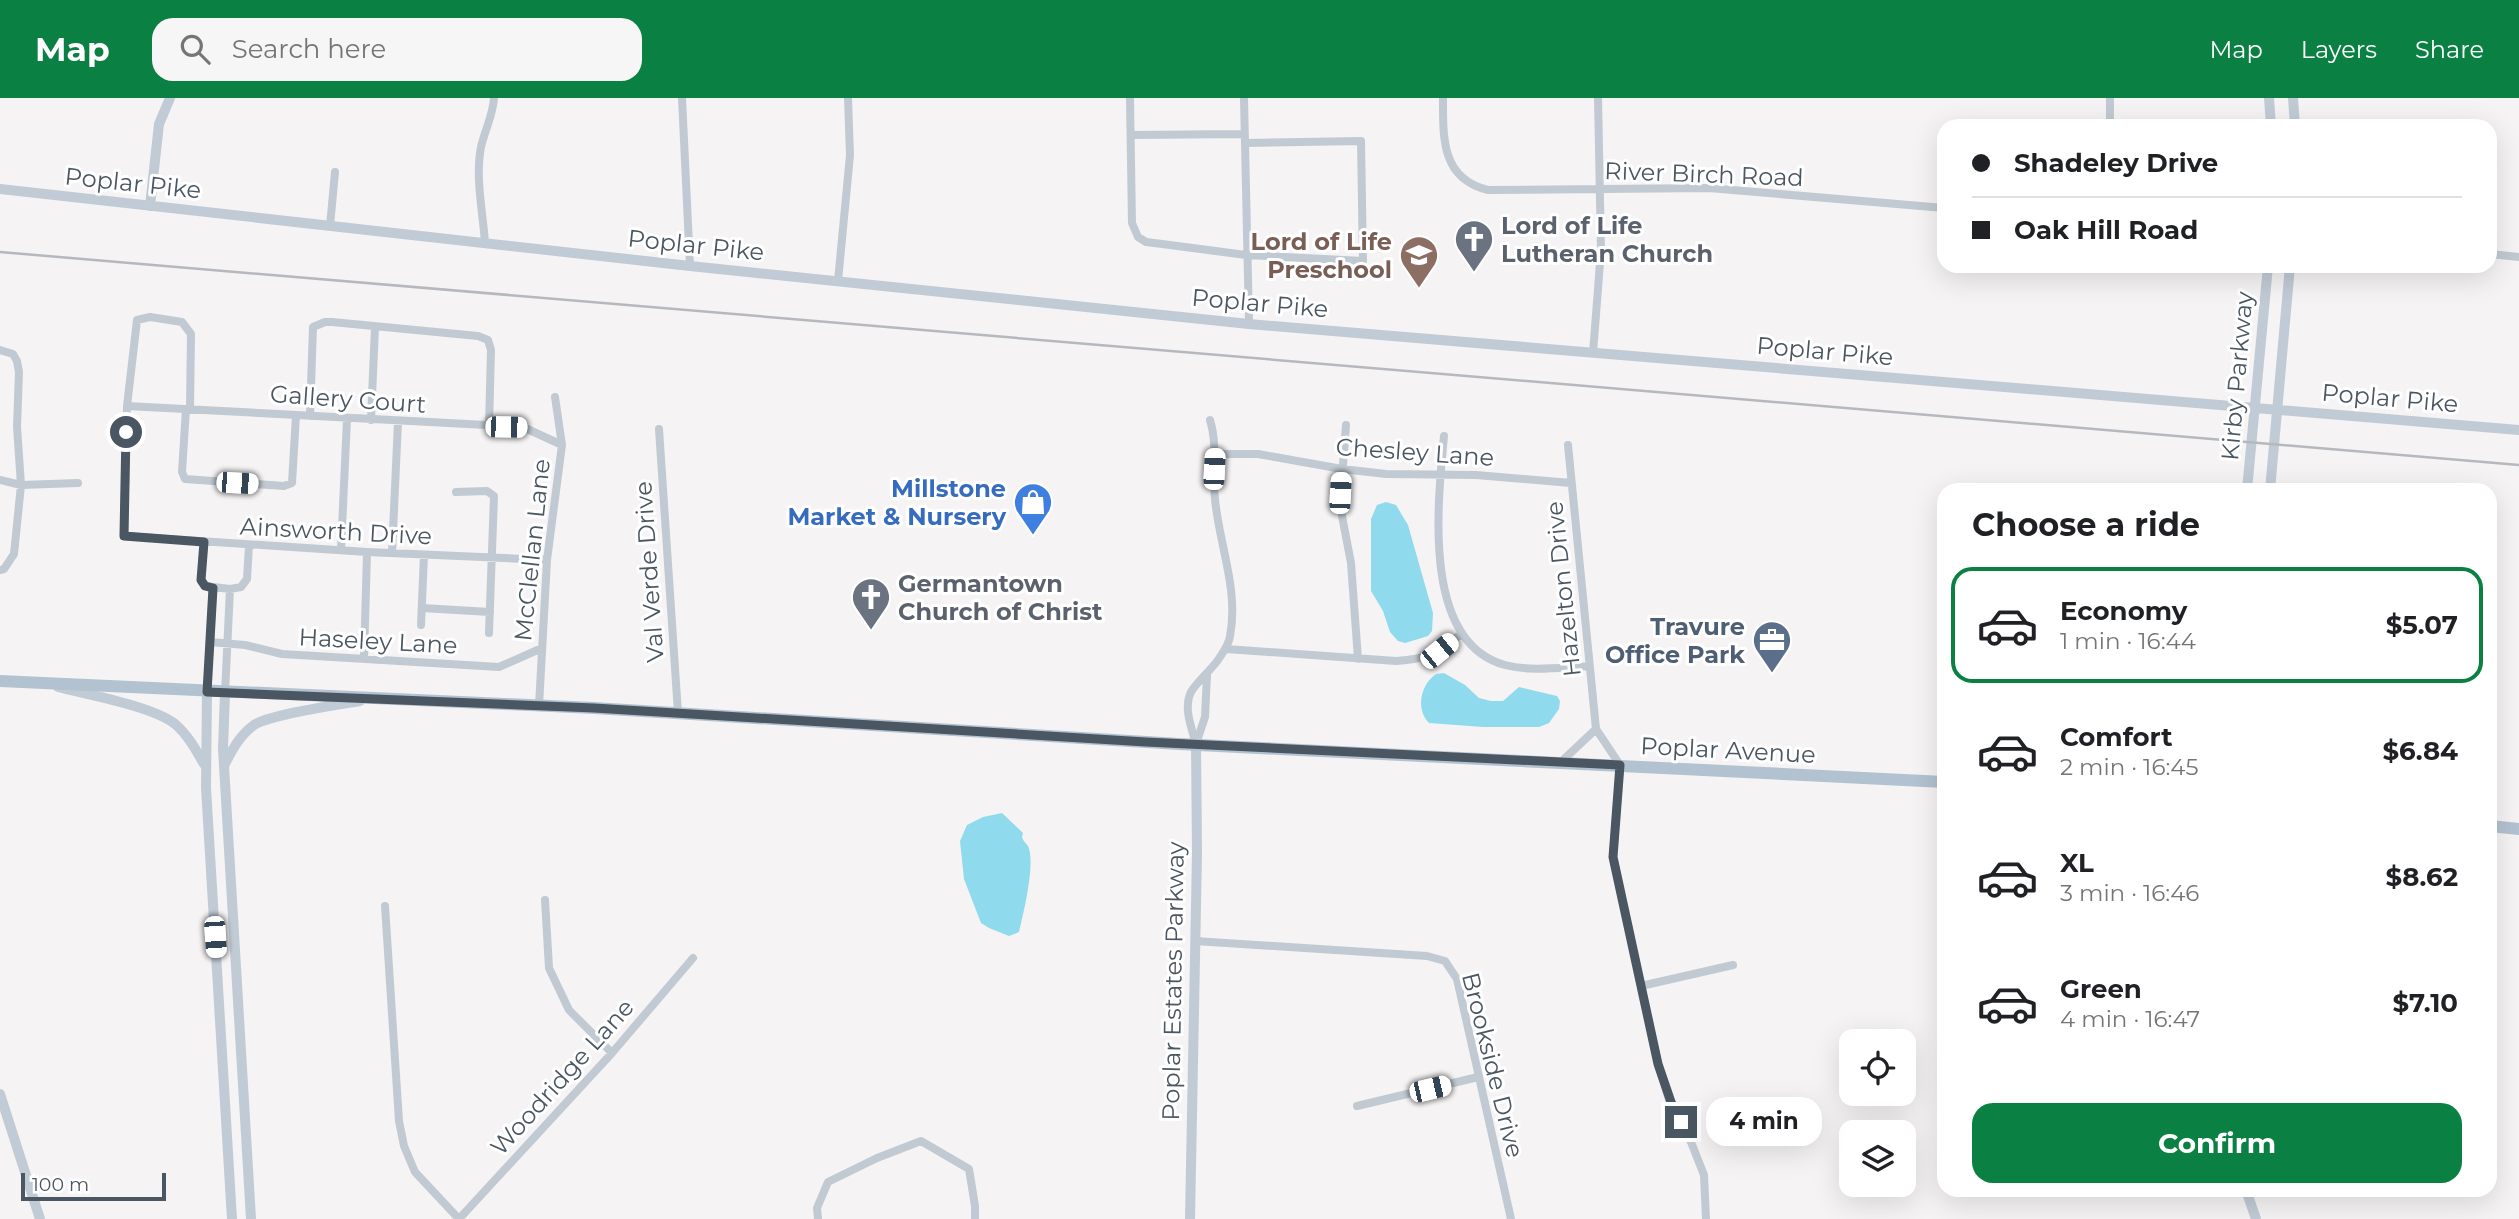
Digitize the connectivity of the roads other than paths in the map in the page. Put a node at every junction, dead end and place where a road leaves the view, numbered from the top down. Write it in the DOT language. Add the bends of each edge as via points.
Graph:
graph roads {
  1 [pos="170,98"];
  2 [pos="494,98"];
  3 [pos="682,98"];
  4 [pos="848,98"];
  5 [pos="1130,98"];
  6 [pos="1244,98"];
  7 [pos="1443,98"];
  8 [pos="1598,98"];
  9 [pos="2110,98"];
  10 [pos="2269,98"];
  11 [pos="2293,98"];
  12 [pos="2110,119"];
  13 [pos="2270,119"];
  14 [pos="2294,119"];
  15 [pos="1131,135"];
  16 [pos="1245,138"];
  17 [pos="335,172"];
  18 [pos="0,189"];
  19 [pos="1600,189"];
  20 [pos="150,206"];
  21 [pos="1937,207"];
  22 [pos="330,226"];
  23 [pos="485,243"];
  24 [pos="1247,255"];
  25 [pos="2497,255"];
  26 [pos="2519,257"];
  27 [pos="690,266"];
  28 [pos="2267,273"];
  29 [pos="2289,273"];
  30 [pos="838,281"];
  31 [pos="1249,324"];
  32 [pos="375,327"];
  33 [pos="0,350"];
  34 [pos="1593,353"];
  35 [pos="555,397"];
  36 [pos="127,406"];
  37 [pos="2254,408"];
  38 [pos="188,409"];
  39 [pos="2276,410"];
  40 [pos="296,415"];
  41 [pos="310,416"];
  42 [pos="346,419"];
  43 [pos="371,420"];
  44 [pos="1210,420"];
  45 [pos="398,422"];
  46 [pos="1346,425"];
  47 [pos="489,427"];
  48 [pos="659,429"];
  49 [pos="2519,430"];
  50 [pos="1444,436"];
  51 [pos="562,445"];
  52 [pos="1568,445"];
  53 [pos="1215,454"];
  54 [pos="1342,469"];
  55 [pos="1440,475"];
  56 [pos="0,480"];
  57 [pos="78,483"];
  58 [pos="1571,483"];
  59 [pos="2248,483"];
  60 [pos="2271,483"];
  61 [pos="21,485"];
  62 [pos="456,492"];
  63 [pos="204,542"];
  64 [pos="249,545"];
  65 [pos="341,550"];
  66 [pos="368,552"];
  67 [pos="392,553"];
  68 [pos="424,555"];
  69 [pos="493,559"];
  70 [pos="547,560"];
  71 [pos="0,570"];
  72 [pos="213,588"];
  73 [pos="230,589"];
  74 [pos="422,608"];
  75 [pos="490,611"];
  76 [pos="421,625"];
  77 [pos="489,633"];
  78 [pos="1461,634"];
  79 [pos="210,642"];
  80 [pos="227,644"];
  81 [pos="542,648"];
  82 [pos="1226,649"];
  83 [pos="364,659"];
  84 [pos="1358,659"];
  85 [pos="1590,666"];
  86 [pos="1208,674"];
  87 [pos="0,681"];
  88 [pos="45,684"];
  89 [pos="207,692"];
  90 [pos="225,693"];
  91 [pos="368,699"];
  92 [pos="539,706"];
  93 [pos="678,713"];
  94 [pos="1596,729"];
  95 [pos="1196,744"];
  96 [pos="1560,762"];
  97 [pos="1620,765"];
  98 [pos="206,767"];
  99 [pos="224,767"];
  100 [pos="1937,782"];
  101 [pos="2497,827"];
  102 [pos="2519,830"];
  103 [pos="545,900"];
  104 [pos="385,906"];
  105 [pos="1195,941"];
  106 [pos="693,958"];
  107 [pos="1733,965"];
  108 [pos="1641,986"];
  109 [pos="612,1053"];
  110 [pos="1478,1077"];
  111 [pos="0,1094"];
  112 [pos="1357,1106"];
  113 [pos="2248,1197"];
  114 [pos="40,1219"];
  115 [pos="232,1219"];
  116 [pos="251,1219"];
  117 [pos="459,1219"];
  118 [pos="818,1219"];
  119 [pos="975,1219"];
  120 [pos="1190,1219"];
  121 [pos="1511,1219"];
  122 [pos="1706,1219"];
  123 [pos="2256,1219"];
  1 -- 20 [label="main road" via="159,124"];
  2 -- 23 [label="street" via="479,173"];
  3 -- 27 [label="street"];
  4 -- 30 [label="street" via="850,155"];
  5 -- 15 [label="street"];
  6 -- 16 [label="street"];
  7 -- 19 [label="street, River Birch Road" via="1445,147 1464,179 1496,191"];
  8 -- 19 [label="street"];
  9 -- 12 [label="street"];
  10 -- 13 [label="main road"];
  11 -- 14 [label="main road"];
  15 -- 16 [label="street"];
  15 -- 24 [label="street" via="1133,231 1138,237 1146,242"];
  16 -- 24 [label="street"];
  16 -- 24 [label="street" via="1361,141 1363,261"];
  17 -- 22 [label="street"];
  18 -- 20 [label="main road, Poplar Pike"];
  19 -- 21 [label="street, River Birch Road" via="1732,189"];
  19 -- 34 [label="street"];
  20 -- 22 [label="main road, Poplar Pike"];
  22 -- 23 [label="main road, Poplar Pike"];
  23 -- 27 [label="main road, Poplar Pike"];
  24 -- 31 [label="street"];
  25 -- 26 [label="street"];
  27 -- 30 [label="main road, Poplar Pike"];
  28 -- 37 [label="main road, Kirby Parkway"];
  29 -- 39 [label="main road, Kirby Parkway"];
  30 -- 31 [label="main road, Poplar Pike"];
  31 -- 34 [label="main road, Poplar Pike"];
  32 -- 41 [label="street" via="325,322 313,327"];
  32 -- 43 [label="street"];
  32 -- 47 [label="street" via="488,340"];
  33 -- 61 [label="street" via="13,354 19,372"];
  34 -- 37 [label="main road, Poplar Pike"];
  35 -- 51 [label="street, McClellan Lane"];
  36 -- 38 [label="street, Gallery Court"];
  36 -- 38 [label="street" via="137,320 150,317 182,322 191,334"];
  36 -- 63 [label="street, Ainsworth Drive" via="124,536"];
  37 -- 39 [label="main road, Poplar Pike"];
  37 -- 59 [label="main road, Kirby Parkway"];
  38 -- 40 [label="street, Gallery Court"];
  38 -- 40 [label="street" via="185,479 284,486 292,483"];
  39 -- 49 [label="main road, Poplar Pike"];
  39 -- 60 [label="main road, Kirby Parkway"];
  40 -- 41 [label="street, Gallery Court"];
  41 -- 42 [label="street, Gallery Court"];
  42 -- 43 [label="street, Gallery Court"];
  42 -- 65 [label="street"];
  43 -- 45 [label="street, Gallery Court"];
  44 -- 53 [label="street"];
  45 -- 47 [label="street, Gallery Court"];
  45 -- 67 [label="street"];
  46 -- 54 [label="street"];
  47 -- 51 [label="street, Gallery Court" via="523,428"];
  48 -- 93 [label="street, Val Verde Drive"];
  50 -- 55 [label="street"];
  51 -- 70 [label="street, McClellan Lane"];
  52 -- 58 [label="street, Hazelton Drive"];
  53 -- 54 [label="street, Chesley Lane" via="1258,454"];
  53 -- 82 [label="street" via="1215,502 1231,598"];
  54 -- 55 [label="street, Chesley Lane"];
  54 -- 84 [label="street" via="1342,516 1351,563"];
  55 -- 58 [label="street, Chesley Lane"];
  55 -- 78 [label="street" via="1440,551 1450,610"];
  56 -- 61 [label="street"];
  57 -- 61 [label="street"];
  58 -- 85 [label="street, Hazelton Drive"];
  61 -- 71 [label="street" via="14,554"];
  62 -- 69 [label="street" via="487,491 494,496"];
  63 -- 64 [label="street, Ainsworth Drive"];
  63 -- 72 [label="street" via="201,580"];
  64 -- 65 [label="street, Ainsworth Drive"];
  64 -- 73 [label="street" via="247,579 241,587"];
  65 -- 66 [label="street, Ainsworth Drive"];
  66 -- 67 [label="street, Ainsworth Drive"];
  66 -- 83 [label="street"];
  67 -- 68 [label="street, Ainsworth Drive"];
  68 -- 69 [label="street, Ainsworth Drive"];
  68 -- 74 [label="street"];
  69 -- 70 [label="street, Ainsworth Drive"];
  69 -- 75 [label="street"];
  70 -- 81 [label="street, McClellan Lane"];
  72 -- 73 [label="street"];
  72 -- 79 [label="street"];
  73 -- 80 [label="street"];
  74 -- 75 [label="street"];
  74 -- 76 [label="street"];
  75 -- 77 [label="street"];
  78 -- 84 [label="street" via="1423,659"];
  78 -- 85 [label="street" via="1475,649 1503,664 1524,668"];
  79 -- 80 [label="street, Haseley Lane"];
  79 -- 89 [label="street"];
  80 -- 83 [label="street, Haseley Lane" via="282,654"];
  80 -- 90 [label="street"];
  81 -- 83 [label="street, Haseley Lane" via="499,667"];
  81 -- 92 [label="street, McClellan Lane"];
  82 -- 84 [label="street"];
  82 -- 86 [label="street"];
  85 -- 94 [label="street, Hazelton Drive"];
  86 -- 95 [label="street" via="1205,717"];
  86 -- 95 [label="street" via="1190,693 1188,703"];
  87 -- 88 [label="main road, Poplar Avenue"];
  88 -- 89 [label="main road, Poplar Avenue"];
  88 -- 98 [label="main road" via="149,712 173,723"];
  89 -- 90 [label="main road, Poplar Avenue"];
  89 -- 98 [label="main road"];
  90 -- 91 [label="main road, Poplar Avenue"];
  90 -- 99 [label="main road"];
  91 -- 92 [label="main road, Poplar Avenue"];
  91 -- 99 [label="main road" via="262,720 247,730"];
  92 -- 93 [label="main road, Poplar Avenue"];
  93 -- 95 [label="main road, Poplar Avenue"];
  94 -- 96 [label="street"];
  94 -- 97 [label="street, Hazelton Drive"];
  95 -- 96 [label="main road, Poplar Avenue"];
  95 -- 105 [label="main road, Poplar Estates Parkway"];
  96 -- 97 [label="main road, Poplar Avenue"];
  97 -- 100 [label="main road, Poplar Avenue"];
  97 -- 108 [label="street" via="1613,857"];
  98 -- 115 [label="main road"];
  99 -- 116 [label="main road"];
  101 -- 102 [label="main road"];
  103 -- 109 [label="street" via="549,968 569,1010"];
  104 -- 117 [label="street" via="404,1146 415,1172"];
  105 -- 110 [label="street, Brookside Drive" via="1427,956 1445,961 1457,979"];
  105 -- 120 [label="main road, Poplar Estates Parkway"];
  106 -- 109 [label="street, Woodridge Lane"];
  107 -- 108 [label="street"];
  108 -- 122 [label="street" via="1658,1064 1704,1175"];
  109 -- 117 [label="street, Woodridge Lane"];
  110 -- 112 [label="street"];
  110 -- 121 [label="street, Brookside Drive"];
  111 -- 114 [label="main road"];
  113 -- 123 [label="main road"];
  118 -- 119 [label="street" via="817,1208 828,1182 921,1141 966,1165"];
}
